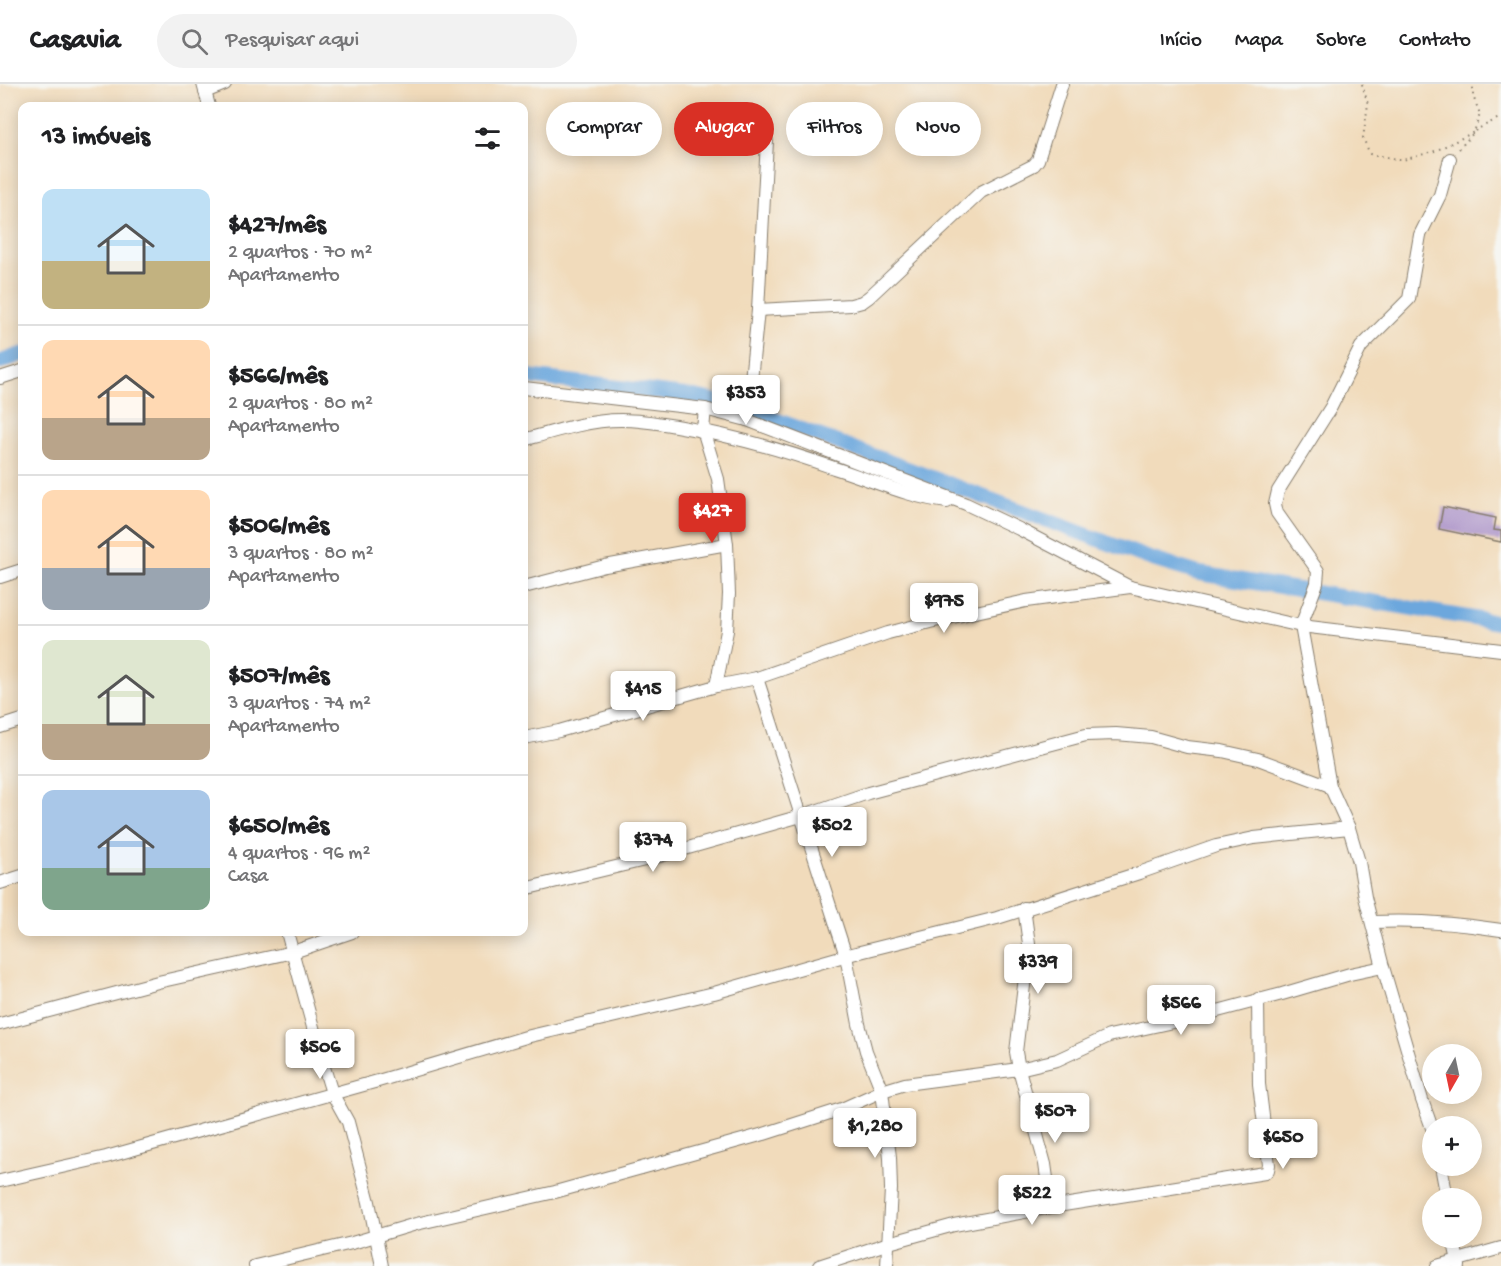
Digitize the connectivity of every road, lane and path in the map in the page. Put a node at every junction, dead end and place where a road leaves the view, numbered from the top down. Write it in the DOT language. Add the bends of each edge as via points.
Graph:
graph roads {
  1 [pos="225,84"];
  2 [pos="1062,84"];
  3 [pos="1362,84"];
  4 [pos="1473,84"];
  5 [pos="204,88"];
  6 [pos="1501,117"];
  7 [pos="1474,132"];
  8 [pos="766,156"];
  9 [pos="1450,159"];
  10 [pos="758,310"];
  11 [pos="18,372"];
  12 [pos="0,378"];
  13 [pos="528,387"];
  14 [pos="705,409"];
  15 [pos="747,420"];
  16 [pos="703,430"];
  17 [pos="528,439"];
  18 [pos="966,504"];
  19 [pos="728,544"];
  20 [pos="18,571"];
  21 [pos="0,577"];
  22 [pos="528,586"];
  23 [pos="1130,587"];
  24 [pos="1301,626"];
  25 [pos="1501,650"];
  26 [pos="757,678"];
  27 [pos="716,686"];
  28 [pos="18,721"];
  29 [pos="0,727"];
  30 [pos="528,737"];
  31 [pos="1330,786"];
  32 [pos="801,816"];
  33 [pos="1349,828"];
  34 [pos="18,877"];
  35 [pos="0,883"];
  36 [pos="528,888"];
  37 [pos="1024,908"];
  38 [pos="1372,922"];
  39 [pos="1501,930"];
  40 [pos="288,936"];
  41 [pos="340,936"];
  42 [pos="293,952"];
  43 [pos="846,956"];
  44 [pos="1383,967"];
  45 [pos="1258,999"];
  46 [pos="0,1024"];
  47 [pos="1019,1069"];
  48 [pos="882,1091"];
  49 [pos="332,1093"];
  50 [pos="1428,1116"];
  51 [pos="0,1181"];
  52 [pos="1051,1207"];
  53 [pos="376,1235"];
  54 [pos="889,1243"];
  55 [pos="1455,1248"];
  56 [pos="1501,1248"];
  57 [pos="1458,1263"];
  58 [pos="255,1266"];
  59 [pos="382,1266"];
  60 [pos="819,1266"];
  61 [pos="886,1266"];
  62 [pos="1437,1266"];
  1 -- 5 [label="street"];
  2 -- 10 [label="street" via="1034,165 981,192 869,297 851,305"];
  3 -- 7 [label="path" via="1368,104 1363,138 1370,154 1403,160 1435,151"];
  4 -- 7 [label="path" via="1480,114"];
  6 -- 7 [label="path"];
  7 -- 9 [label="path"];
  8 -- 10 [label="street"];
  9 -- 24 [label="street" via="1440,195 1420,235 1409,298 1361,347 1331,407 1275,498 1277,513 1318,571"];
  10 -- 15 [label="street"];
  11 -- 12 [label="street"];
  13 -- 14 [label="street"];
  14 -- 15 [label="street"];
  14 -- 16 [label="street"];
  15 -- 18 [label="street"];
  16 -- 17 [label="street" via="613,421"];
  16 -- 18 [label="street" via="811,460 923,499"];
  16 -- 19 [label="street" via="718,479"];
  18 -- 23 [label="street"];
  19 -- 22 [label="street" via="605,566"];
  19 -- 27 [label="street" via="727,631"];
  20 -- 21 [label="street"];
  23 -- 24 [label="street"];
  23 -- 26 [label="street" via="1026,601 930,622"];
  24 -- 25 [label="street"];
  24 -- 31 [label="street"];
  26 -- 27 [label="street"];
  26 -- 32 [label="street"];
  27 -- 30 [label="street"];
  28 -- 29 [label="street"];
  31 -- 32 [label="street" via="1240,755 1151,737 1086,735 868,792"];
  31 -- 33 [label="street"];
  32 -- 36 [label="street"];
  32 -- 43 [label="street"];
  33 -- 37 [label="street" via="1216,846"];
  33 -- 38 [label="street"];
  34 -- 35 [label="street"];
  37 -- 43 [label="street"];
  37 -- 47 [label="street" via="1029,944 1016,1052"];
  38 -- 39 [label="street" via="1457,923"];
  38 -- 44 [label="street"];
  40 -- 42 [label="street"];
  41 -- 42 [label="street"];
  42 -- 46 [label="street" via="158,982"];
  42 -- 49 [label="street"];
  43 -- 48 [label="street" via="858,1024"];
  43 -- 49 [label="street" via="714,993 526,1037"];
  44 -- 45 [label="street"];
  44 -- 50 [label="street"];
  45 -- 47 [label="street" via="1109,1036 1058,1060"];
  45 -- 52 [label="street" via="1259,1084 1268,1170"];
  47 -- 48 [label="street" via="905,1084"];
  47 -- 52 [label="street" via="1045,1164"];
  48 -- 53 [label="street" via="764,1134 555,1192"];
  48 -- 54 [label="street" via="890,1157"];
  49 -- 51 [label="street" via="106,1157"];
  49 -- 53 [label="street" via="348,1122"];
  52 -- 54 [label="street" via="954,1225"];
  53 -- 58 [label="street"];
  53 -- 59 [label="street"];
  54 -- 60 [label="street"];
  54 -- 61 [label="street"];
  55 -- 57 [label="street"];
  56 -- 57 [label="street"];
  57 -- 62 [label="street"];
}
